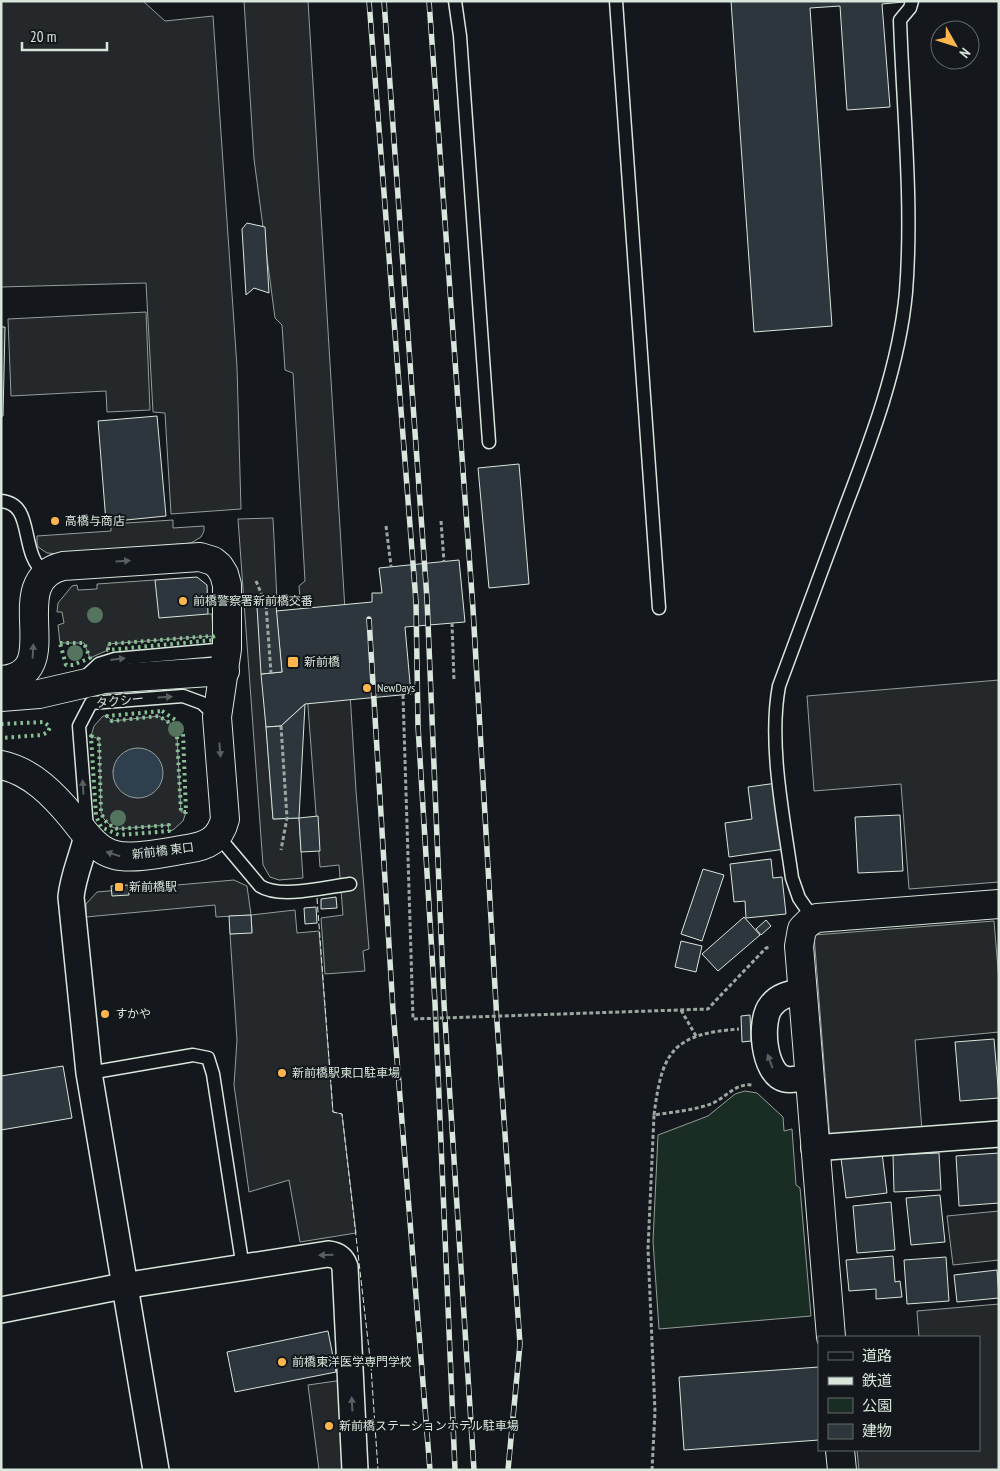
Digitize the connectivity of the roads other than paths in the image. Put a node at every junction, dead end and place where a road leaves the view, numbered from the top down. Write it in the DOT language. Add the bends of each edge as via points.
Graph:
graph roads {
  1 [pos="455,1"];
  2 [pos="616,1"];
  3 [pos="912,1"];
  4 [pos="488,442"];
  5 [pos="1,501"];
  6 [pos="45,573"];
  7 [pos="658,608"];
  8 [pos="226,660"];
  9 [pos="1,680"];
  10 [pos="1,697"];
  11 [pos="217,717"];
  12 [pos="1,764"];
  13 [pos="87,836"];
  14 [pos="218,836"];
  15 [pos="350,884"];
  16 [pos="999,904"];
  17 [pos="805,925"];
  18 [pos="802,992"];
  19 [pos="89,1073"];
  20 [pos="809,1078"];
  21 [pos="999,1134"];
  22 [pos="814,1148"];
  23 [pos="243,1268"];
  24 [pos="123,1286"];
  25 [pos="1,1310"];
  26 [pos="830,1336"];
  27 [pos="840,1451"];
  28 [pos="156,1470"];
  29 [pos="355,1470"];
  30 [pos="842,1470"];
  1 -- 4 [label="lane"];
  2 -- 7 [label="lane"];
  3 -- 17 [label="lane" via="900,20 909,231 906,293 900,330 888,385 779,686 774,710 774,736 792,878 808,911"];
  5 -- 6 [label="lane" via="9,502 19,510 25,522 30,556"];
  6 -- 8 [label="main road, one-way" via="50,568 64,566 187,557 213,561 224,574 227,585"];
  9 -- 6 [label="main road, one-way" via="18,677 32,663 35,652 31,600"];
  10 -- 8 [label="main road, one-way" via="39,694 104,679"];
  8 -- 11 [label="main road"];
  13 -- 11 [label="lane, タクシー, one-way" via="79,726 91,703 183,696 202,703"];
  11 -- 14 [label="main road, one-way" via="225,811 223,830"];
  12 -- 13 [label="main road, 新前橋 東口" via="36,780"];
  14 -- 13 [label="main road, 新前橋 東口, one-way" via="198,847 123,856 108,853"];
  13 -- 19 [label="street" via="70,897"];
  14 -- 15 [label="lane" via="266,890 278,892"];
  16 -- 17 [label="main road" via="817,918"];
  17 -- 18 [label="main road" via="800,938"];
  18 -- 20 [label="main road"];
  20 -- 18 [label="street, one-way" via="785,1079 775,1072 767,1054 765,1031 766,1012 775,1001"];
  19 -- 23 [label="lane" via="193,1055 208,1058"];
  19 -- 24 [label="street"];
  20 -- 22 [label="main road"];
  21 -- 22 [label="street"];
  22 -- 26 [label="main road"];
  23 -- 24 [label="street"];
  29 -- 23 [label="street, one-way" via="342,1260 328,1254"];
  24 -- 25 [label="street"];
  24 -- 28 [label="street"];
  27 -- 30 [label="main road"];
}
